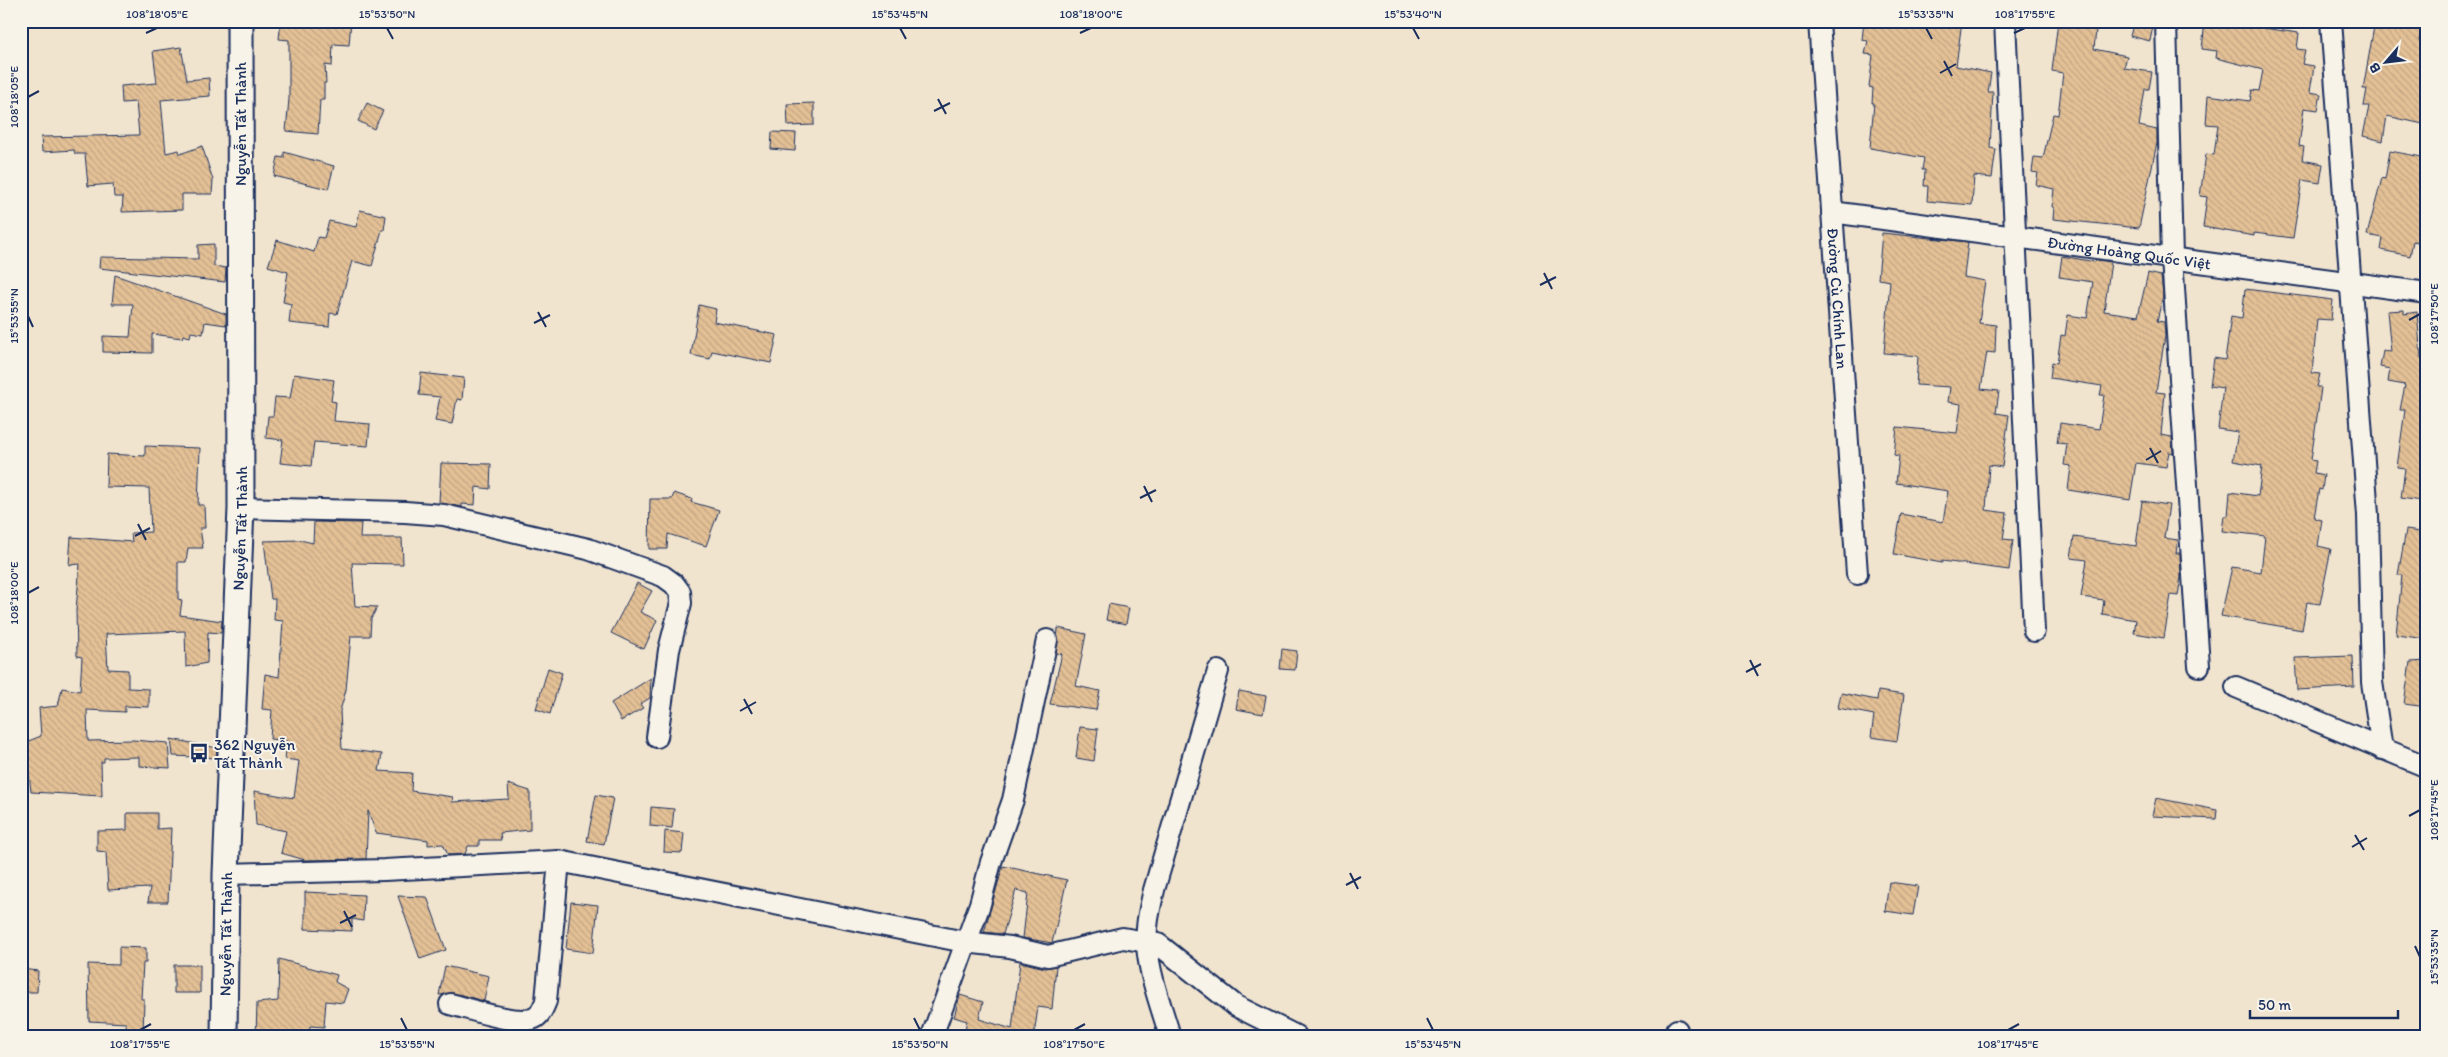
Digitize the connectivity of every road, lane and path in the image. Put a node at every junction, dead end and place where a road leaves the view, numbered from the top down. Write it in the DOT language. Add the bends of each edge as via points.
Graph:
graph roads {
  1 [pos="240,21"];
  2 [pos="1819,21"];
  3 [pos="2004,21"];
  4 [pos="2166,21"];
  5 [pos="2331,21"];
  6 [pos="1832,212"];
  7 [pos="2015,237"];
  8 [pos="2172,258"];
  9 [pos="2350,282"];
  10 [pos="2427,293"];
  11 [pos="241,508"];
  12 [pos="1857,574"];
  13 [pos="2034,631"];
  14 [pos="1047,640"];
  15 [pos="2199,666"];
  16 [pos="1218,671"];
  17 [pos="2236,687"];
  18 [pos="657,738"];
  19 [pos="2382,749"];
  20 [pos="2427,767"];
  21 [pos="559,862"];
  22 [pos="226,874"];
  23 [pos="965,942"];
  24 [pos="1146,943"];
  25 [pos="450,1004"];
  26 [pos="224,1036"];
  27 [pos="932,1036"];
  28 [pos="1170,1036"];
  29 [pos="1296,1036"];
  1 -- 11 [label="main road, Nguyễn Tất Thành"];
  2 -- 6 [label="street, Đường Cù Chính Lan"];
  3 -- 7 [label="street"];
  4 -- 8 [label="street"];
  5 -- 9 [label="street"];
  6 -- 7 [label="street, Đường Hoàng Quốc Việt"];
  6 -- 12 [label="street, Đường Cù Chính Lan"];
  7 -- 8 [label="street, Đường Hoàng Quốc Việt"];
  7 -- 13 [label="street"];
  8 -- 9 [label="street, Đường Hoàng Quốc Việt"];
  8 -- 15 [label="street"];
  9 -- 10 [label="street, Đường Hoàng Quốc Việt"];
  9 -- 19 [label="street" via="2368,515 2372,682"];
  11 -- 18 [label="street" via="444,516 565,543 663,576 680,592 680,603 669,650"];
  11 -- 22 [label="main road, Nguyễn Tất Thành"];
  14 -- 23 [label="street" via="1013,800"];
  16 -- 24 [label="street" via="1154,890"];
  17 -- 19 [label="street"];
  19 -- 20 [label="street"];
  21 -- 22 [label="street"];
  21 -- 23 [label="street"];
  21 -- 25 [label="street" via="546,1001 539,1015 533,1019 508,1017"];
  22 -- 26 [label="main road, Nguyễn Tất Thành"];
  23 -- 24 [label="street" via="1010,947 1048,956 1123,938"];
  23 -- 27 [label="street"];
  24 -- 28 [label="street"];
  24 -- 29 [label="street" via="1158,944 1236,1006"];
}
